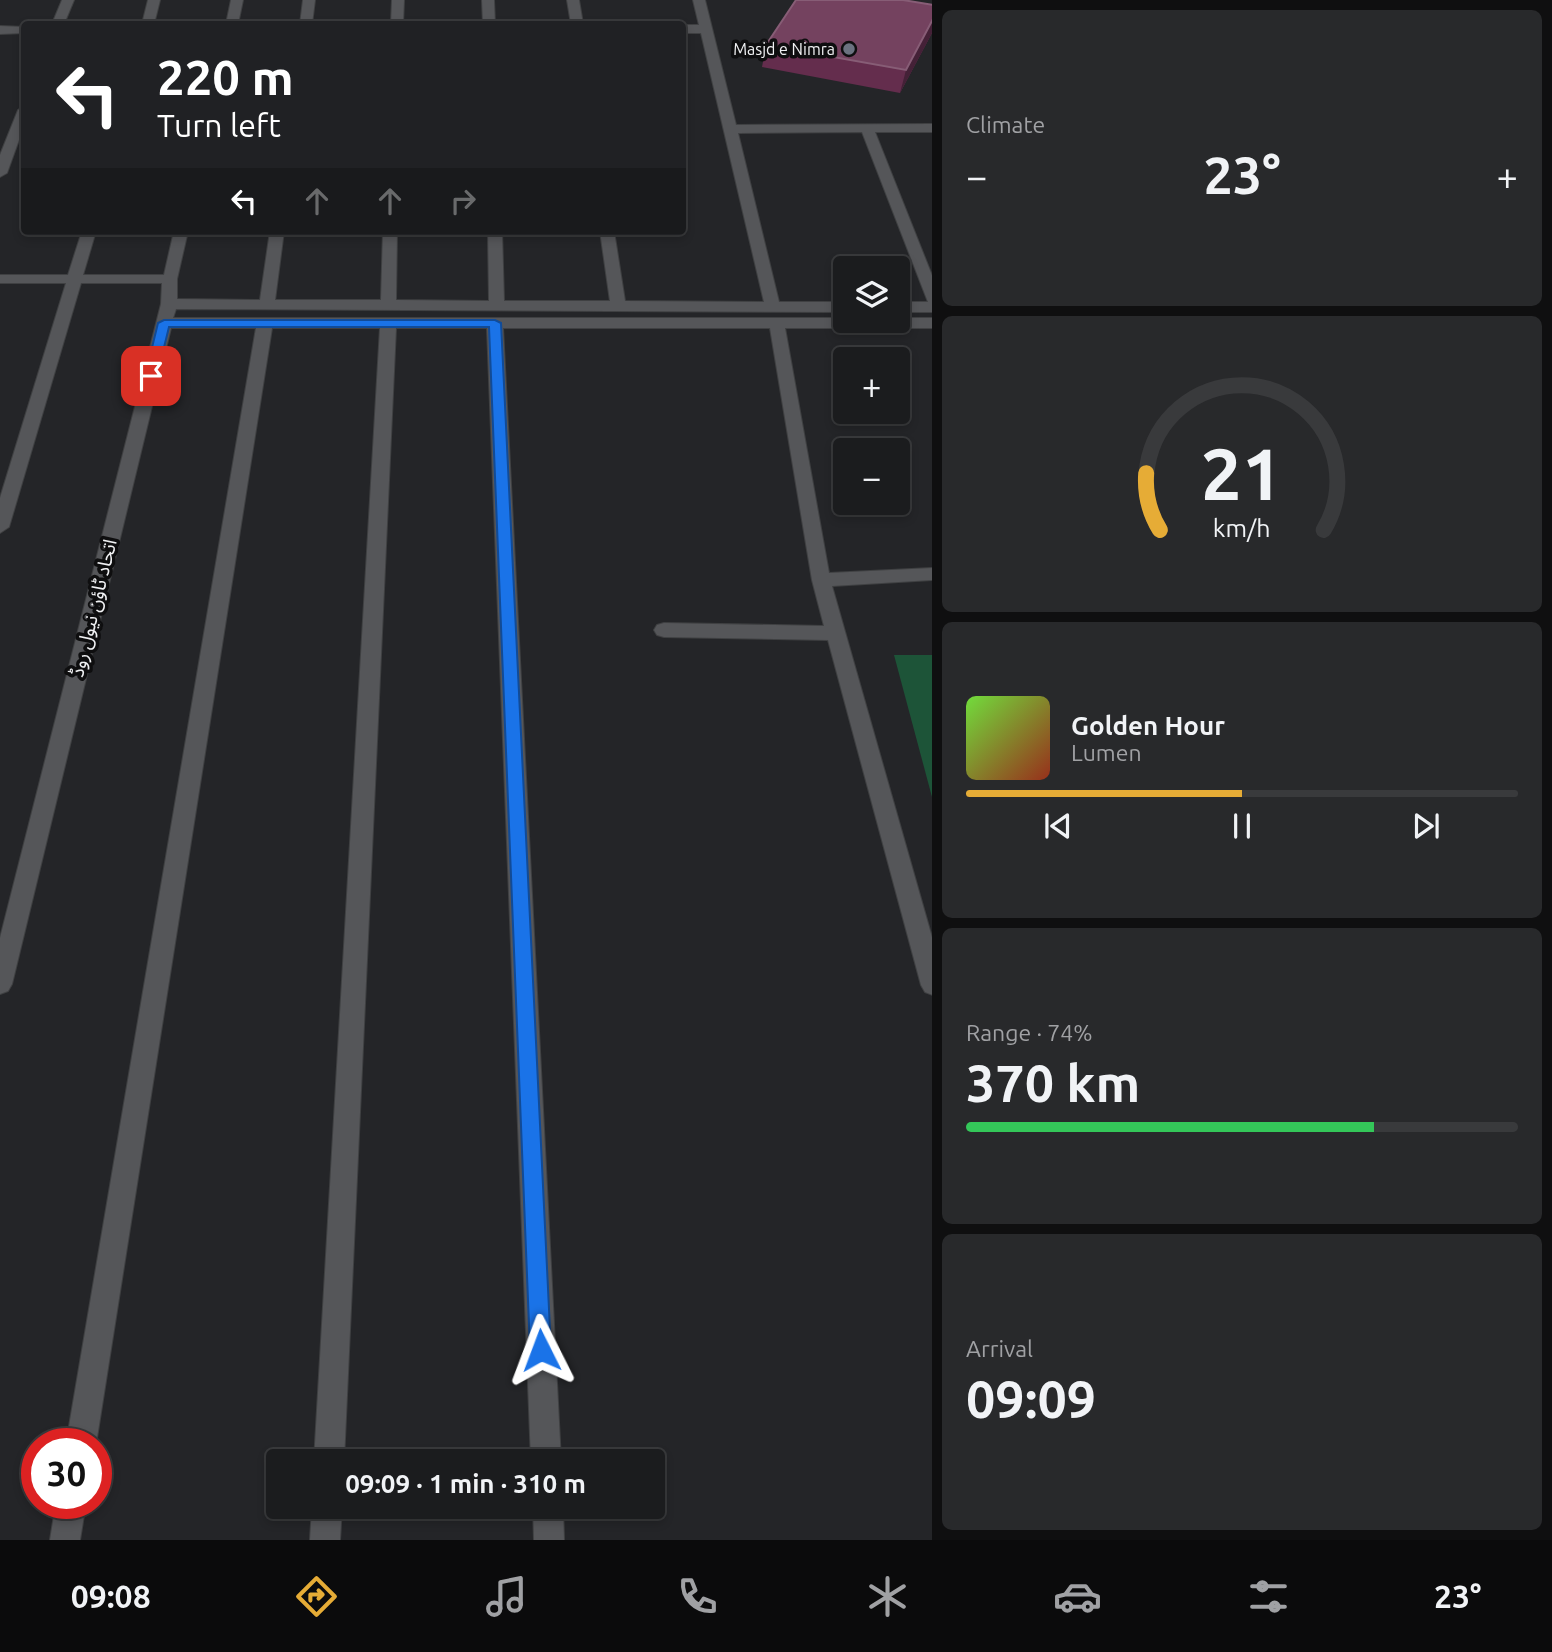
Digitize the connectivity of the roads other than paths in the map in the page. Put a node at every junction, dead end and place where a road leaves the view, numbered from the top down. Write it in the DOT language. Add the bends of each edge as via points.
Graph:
graph roads {
  1 [pos="68,0"];
  2 [pos="153,0"];
  3 [pos="237,0"];
  4 [pos="309,0"];
  5 [pos="398,0"];
  6 [pos="488,0"];
  7 [pos="573,0"];
  8 [pos="699,0"];
  9 [pos="59,21"];
  10 [pos="149,21"];
  11 [pos="233,21"];
  12 [pos="306,21"];
  13 [pos="397,21"];
  14 [pos="489,21"];
  15 [pos="576,21"];
  16 [pos="686,29"];
  17 [pos="705,29"];
  18 [pos="0,30"];
  19 [pos="21,30"];
  20 [pos="21,115"];
  21 [pos="867,128"];
  22 [pos="932,128"];
  23 [pos="728,129"];
  24 [pos="7,139"];
  25 [pos="0,173"];
  26 [pos="88,235"];
  27 [pos="180,235"];
  28 [pos="276,235"];
  29 [pos="390,235"];
  30 [pos="495,235"];
  31 [pos="608,235"];
  32 [pos="0,279"];
  33 [pos="170,279"];
  34 [pos="75,280"];
  35 [pos="932,296"];
  36 [pos="618,307"];
  37 [pos="910,307"];
  38 [pos="932,307"];
  39 [pos="833,309"];
  40 [pos="266,313"];
  41 [pos="167,314"];
  42 [pos="388,315"];
  43 [pos="496,315"];
  44 [pos="775,316"];
  45 [pos="932,323"];
  46 [pos="5,492"];
  47 [pos="0,527"];
  48 [pos="932,574"];
  49 [pos="821,580"];
  50 [pos="664,630"];
  51 [pos="836,633"];
  52 [pos="932,981"];
  53 [pos="0,984"];
  54 [pos="84,1428"];
  55 [pos="330,1449"];
  56 [pos="545,1449"];
  57 [pos="68,1519"];
  58 [pos="326,1519"];
  59 [pos="548,1519"];
  60 [pos="65,1540"];
  61 [pos="325,1540"];
  62 [pos="549,1540"];
  1 -- 9 [label="street"];
  2 -- 10 [label="street"];
  3 -- 11 [label="street"];
  4 -- 12 [label="street"];
  5 -- 13 [label="street"];
  6 -- 14 [label="street"];
  7 -- 15 [label="street"];
  8 -- 17 [label="street"];
  16 -- 17 [label="street"];
  17 -- 23 [label="street"];
  18 -- 19 [label="street"];
  20 -- 24 [label="street"];
  21 -- 22 [label="street"];
  21 -- 23 [label="street"];
  21 -- 35 [label="street"];
  23 -- 44 [label="street"];
  24 -- 25 [label="street"];
  26 -- 34 [label="street"];
  27 -- 33 [label="street, اتحاد ٹاؤن نیول روڈ"];
  28 -- 40 [label="street"];
  29 -- 42 [label="street"];
  30 -- 43 [label="street"];
  31 -- 36 [label="street"];
  32 -- 34 [label="street"];
  33 -- 34 [label="street"];
  33 -- 41 [label="street, اتحاد ٹاؤن نیول روڈ"];
  34 -- 46 [label="street"];
  36 -- 43 [label="street"];
  36 -- 44 [label="street"];
  37 -- 38 [label="street"];
  39 -- 44 [label="street"];
  40 -- 41 [label="street"];
  40 -- 42 [label="street"];
  40 -- 54 [label="street"];
  41 -- 53 [label="street, اتحاد ٹاؤن نیول روڈ"];
  42 -- 43 [label="street"];
  42 -- 55 [label="street"];
  43 -- 44 [label="street"];
  43 -- 56 [label="street"];
  44 -- 45 [label="street"];
  44 -- 49 [label="street"];
  46 -- 47 [label="street"];
  48 -- 49 [label="street"];
  49 -- 51 [label="street"];
  50 -- 51 [label="street"];
  51 -- 52 [label="street"];
  57 -- 60 [label="street"];
  58 -- 61 [label="street"];
  59 -- 62 [label="street"];
}
